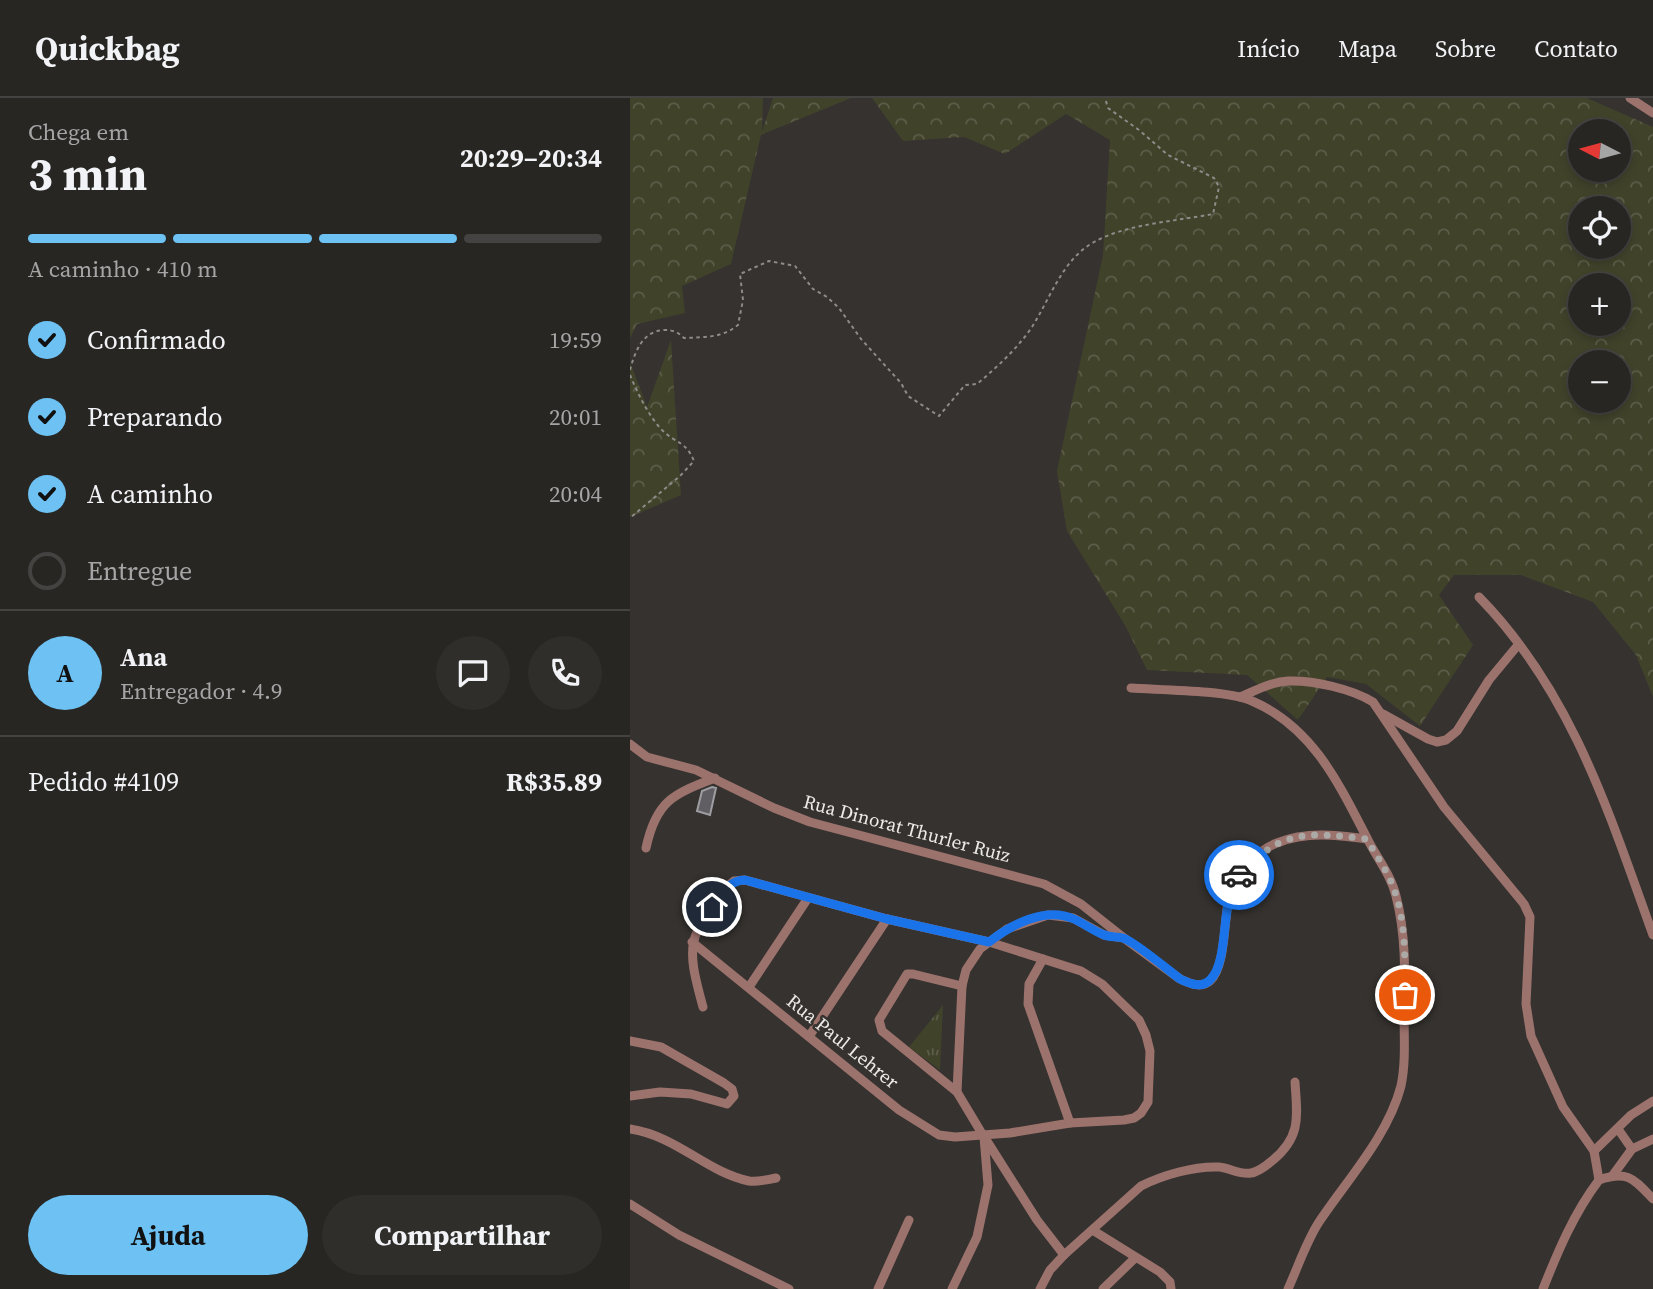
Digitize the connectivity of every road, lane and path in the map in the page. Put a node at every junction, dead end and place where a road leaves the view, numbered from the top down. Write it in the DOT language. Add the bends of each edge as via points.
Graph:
graph roads {
  1 [pos="1104,98"];
  2 [pos="1630,98"];
  3 [pos="1653,113"];
  4 [pos="630,370"];
  5 [pos="630,375"];
  6 [pos="630,518"];
  7 [pos="1479,597"];
  8 [pos="1518,645"];
  9 [pos="1131,688"];
  10 [pos="1240,697"];
  11 [pos="1382,713"];
  12 [pos="632,747"];
  13 [pos="715,778"];
  14 [pos="1367,839"];
  15 [pos="646,848"];
  16 [pos="808,898"];
  17 [pos="887,919"];
  18 [pos="1653,935"];
  19 [pos="1124,938"];
  20 [pos="692,942"];
  21 [pos="989,942"];
  22 [pos="1043,959"];
  23 [pos="962,986"];
  24 [pos="749,987"];
  25 [pos="703,1007"];
  26 [pos="810,1035"];
  27 [pos="630,1041"];
  28 [pos="1294,1082"];
  29 [pos="957,1092"];
  30 [pos="630,1096"];
  31 [pos="1653,1101"];
  32 [pos="1070,1123"];
  33 [pos="630,1129"];
  34 [pos="1618,1129"];
  35 [pos="984,1136"];
  36 [pos="1653,1139"];
  37 [pos="1632,1149"];
  38 [pos="1594,1151"];
  39 [pos="1613,1175"];
  40 [pos="776,1178"];
  41 [pos="1599,1180"];
  42 [pos="1653,1199"];
  43 [pos="630,1204"];
  44 [pos="909,1220"];
  45 [pos="1094,1231"];
  46 [pos="1064,1255"];
  47 [pos="1135,1258"];
  48 [pos="789,1289"];
  49 [pos="878,1289"];
  50 [pos="952,1289"];
  51 [pos="1040,1289"];
  52 [pos="1103,1289"];
  53 [pos="1171,1289"];
  54 [pos="1288,1289"];
  55 [pos="1543,1289"];
  1 -- 4 [label="path" via="1108,108 1168,155 1214,178 1219,187 1213,214 1121,230 1093,242 1072,259 1016,348 977,384 965,385 939,416 908,396 839,308 813,289 795,266 769,261 740,274 743,300 738,325 726,334 684,338 678,332 653,331 635,353"];
  2 -- 3 [label="street"];
  5 -- 6 [label="path" via="650,414 663,431 689,448 694,461"];
  7 -- 8 [label="street"];
  8 -- 11 [label="street" via="1446,740 1428,739"];
  8 -- 18 [label="street" via="1558,701 1599,785"];
  9 -- 10 [label="street"];
  10 -- 11 [label="street" via="1270,684 1304,682 1360,694"];
  10 -- 14 [label="street" via="1269,709 1309,741 1329,766"];
  11 -- 38 [label="street" via="1444,807 1524,904 1530,917 1526,1004 1531,1036 1563,1107"];
  12 -- 13 [label="street, Rua Dinorat Thurler Ruiz" via="647,757"];
  13 -- 15 [label="street" via="668,800 654,822"];
  13 -- 19 [label="street, Rua Dinorat Thurler Ruiz" via="810,822 1044,884 1081,904"];
  14 -- 19 [label="street, Rua Dinorat Thurler Ruiz" via="1301,836 1276,843 1256,856 1238,875 1228,902 1216,973 1208,983 1197,985 1180,979"];
  14 -- 54 [label="street" via="1395,892 1400,914 1405,1061 1400,1088 1384,1126 1318,1224"];
  16 -- 17 [label="street"];
  16 -- 20 [label="street" via="734,881 698,926"];
  16 -- 24 [label="street"];
  17 -- 21 [label="street"];
  17 -- 26 [label="street"];
  19 -- 21 [label="street, Rua Dinorat Thurler Ruiz" via="1104,935 1073,918 1048,915 1007,929"];
  20 -- 24 [label="street, Rua Paul Lehrer"];
  20 -- 25 [label="street" via="694,977"];
  21 -- 22 [label="street"];
  21 -- 23 [label="street" via="974,955"];
  22 -- 32 [label="street" via="1030,984 1028,1004"];
  22 -- 32 [label="street, Rua Paul Lehrer" via="1064,964 1102,984 1139,1020 1150,1051 1148,1102 1141,1114 1124,1120"];
  23 -- 29 [label="street"];
  23 -- 29 [label="street" via="907,974 878,1020 882,1031"];
  24 -- 26 [label="street, Rua Paul Lehrer"];
  26 -- 35 [label="street, Rua Paul Lehrer" via="899,1110 939,1135"];
  27 -- 30 [label="street" via="661,1047 724,1083 734,1096 724,1104 691,1094"];
  28 -- 45 [label="street" via="1295,1133 1263,1168 1248,1174 1222,1168 1195,1169 1152,1180"];
  29 -- 35 [label="street"];
  31 -- 34 [label="street"];
  32 -- 35 [label="street, Rua Paul Lehrer"];
  33 -- 40 [label="street" via="678,1145 731,1175 752,1182"];
  34 -- 37 [label="street"];
  34 -- 38 [label="street"];
  35 -- 46 [label="street"];
  35 -- 50 [label="street" via="986,1200 978,1237"];
  36 -- 37 [label="street"];
  37 -- 39 [label="street"];
  38 -- 41 [label="street"];
  39 -- 41 [label="street"];
  39 -- 42 [label="street" via="1638,1181"];
  41 -- 55 [label="street" via="1572,1222"];
  43 -- 48 [label="street" via="679,1236"];
  44 -- 49 [label="street"];
  45 -- 46 [label="street"];
  45 -- 47 [label="street"];
  46 -- 51 [label="street"];
  47 -- 52 [label="street"];
  47 -- 53 [label="street" via="1166,1276"];
}
